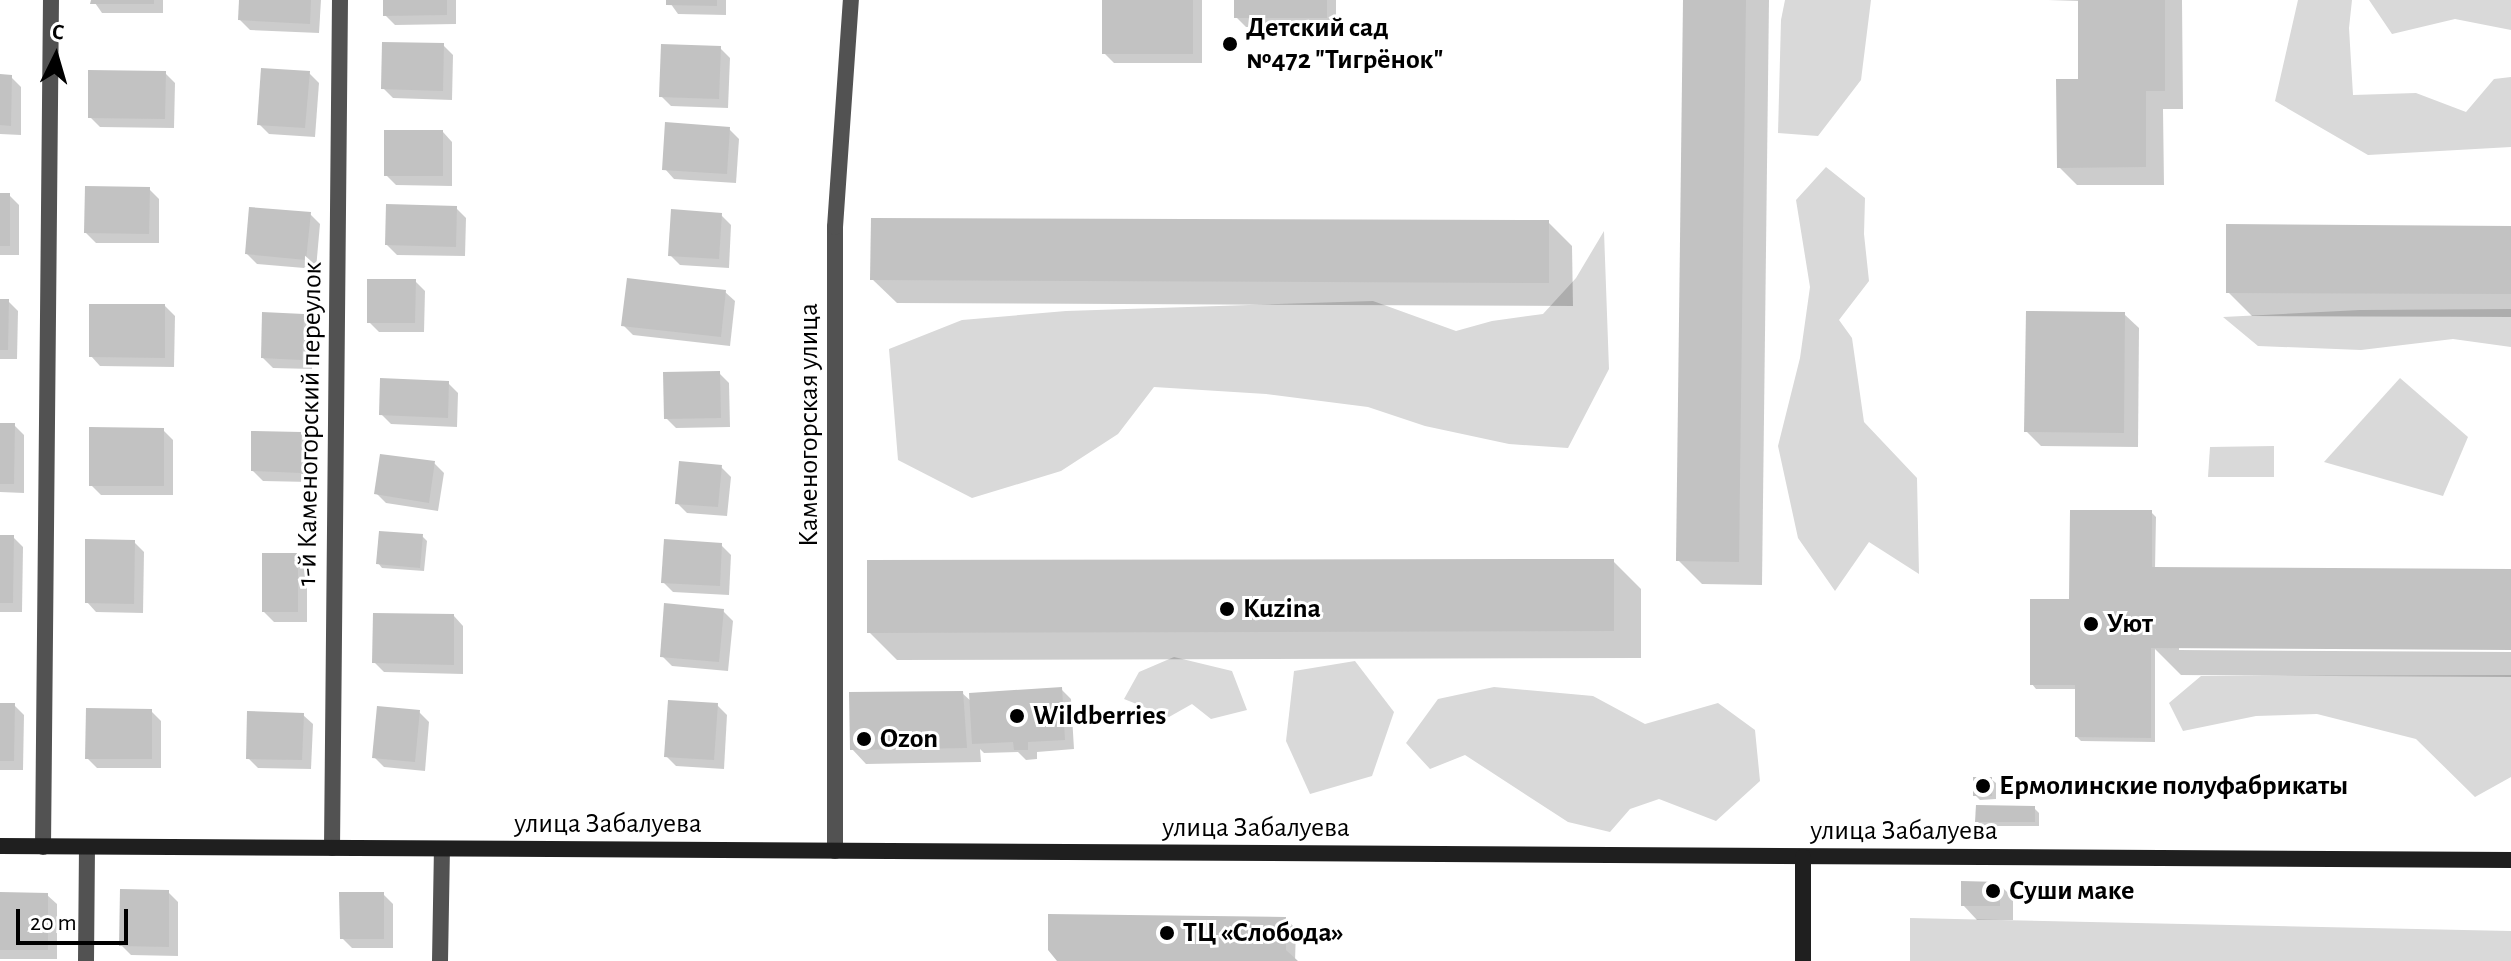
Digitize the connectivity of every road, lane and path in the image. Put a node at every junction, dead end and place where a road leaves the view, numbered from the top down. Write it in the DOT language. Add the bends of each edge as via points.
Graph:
graph roads {
  1 [pos="51,0"];
  2 [pos="340,0"];
  3 [pos="851,0"];
  4 [pos="0,846"];
  5 [pos="43,847"];
  6 [pos="87,847"];
  7 [pos="332,848"];
  8 [pos="442,849"];
  9 [pos="835,851"];
  10 [pos="1803,857"];
  11 [pos="2511,860"];
  12 [pos="86,961"];
  13 [pos="440,961"];
  14 [pos="1803,961"];
  1 -- 5 [label="street"];
  2 -- 7 [label="street, 1-й Каменогорский переулок"];
  3 -- 9 [label="street, Каменогорская улица" via="835,227"];
  4 -- 5 [label="street, улица Забалуева"];
  5 -- 6 [label="street, улица Забалуева"];
  6 -- 7 [label="street, улица Забалуева"];
  6 -- 12 [label="street"];
  7 -- 8 [label="street, улица Забалуева"];
  8 -- 9 [label="street, улица Забалуева"];
  8 -- 13 [label="street"];
  9 -- 10 [label="street, улица Забалуева"];
  10 -- 11 [label="street, улица Забалуева"];
  10 -- 14 [label="street"];
}
